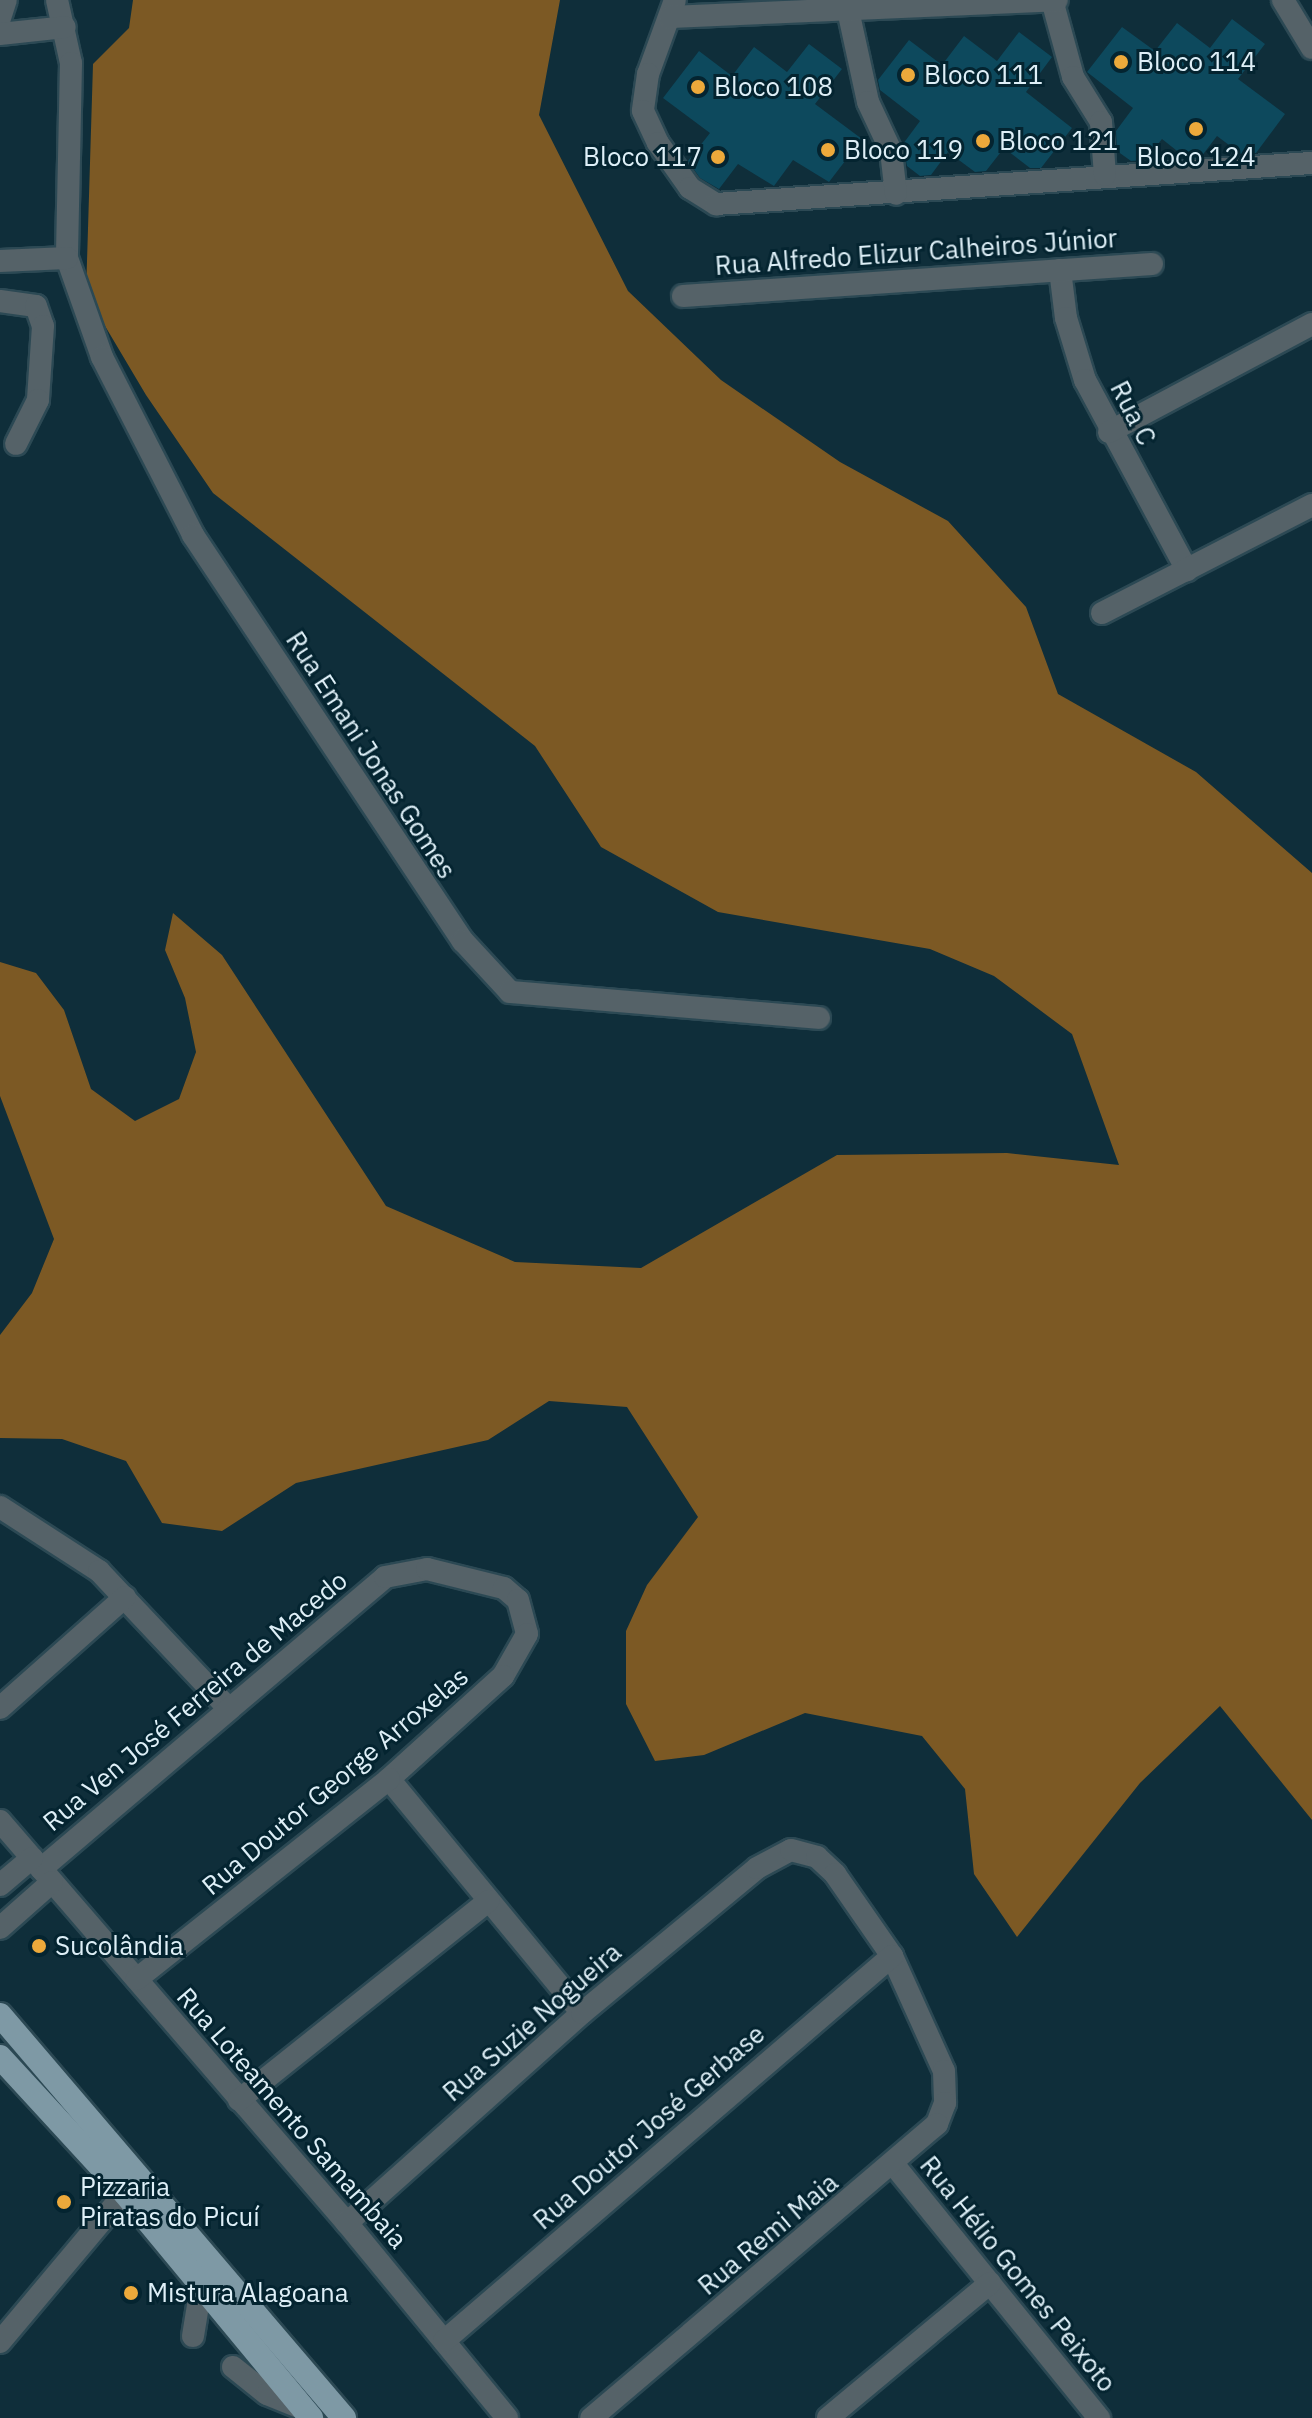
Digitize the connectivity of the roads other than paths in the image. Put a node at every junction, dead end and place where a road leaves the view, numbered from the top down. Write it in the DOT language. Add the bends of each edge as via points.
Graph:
graph roads {
  1 [pos="6,0"];
  2 [pos="57,0"];
  3 [pos="1054,0"];
  4 [pos="1283,0"];
  5 [pos="672,8"];
  6 [pos="848,10"];
  7 [pos="0,18"];
  8 [pos="65,27"];
  9 [pos="0,34"];
  10 [pos="1312,48"];
  11 [pos="1312,163"];
  12 [pos="1105,175"];
  13 [pos="896,194"];
  14 [pos="67,258"];
  15 [pos="0,261"];
  16 [pos="1152,264"];
  17 [pos="1060,270"];
  18 [pos="683,296"];
  19 [pos="0,301"];
  20 [pos="1312,324"];
  21 [pos="1109,432"];
  22 [pos="16,444"];
  23 [pos="1312,505"];
  24 [pos="1187,570"];
  25 [pos="1102,613"];
  26 [pos="819,1018"];
  27 [pos="0,1507"];
  28 [pos="385,1577"];
  29 [pos="125,1597"];
  30 [pos="227,1707"];
  31 [pos="0,1708"];
  32 [pos="389,1779"];
  33 [pos="0,1821"];
  34 [pos="42,1870"];
  35 [pos="0,1885"];
  36 [pos="488,1901"];
  37 [pos="0,1928"];
  38 [pos="892,1956"];
  39 [pos="137,1979"];
  40 [pos="582,2013"];
  41 [pos="0,2015"];
  42 [pos="0,2057"];
  43 [pos="944,2071"];
  44 [pos="239,2100"];
  45 [pos="894,2165"];
  46 [pos="125,2193"];
  47 [pos="347,2223"];
  48 [pos="990,2283"];
  49 [pos="201,2287"];
  50 [pos="266,2324"];
  51 [pos="193,2336"];
  52 [pos="444,2341"];
  53 [pos="0,2342"];
  54 [pos="248,2345"];
  55 [pos="307,2413"];
  56 [pos="344,2418"];
  57 [pos="507,2418"];
  58 [pos="591,2418"];
  59 [pos="828,2418"];
  60 [pos="1099,2418"];
  1 -- 7 [label="street"];
  2 -- 8 [label="street"];
  3 -- 6 [label="street"];
  3 -- 12 [label="street" via="1073,77 1101,122"];
  4 -- 10 [label="street"];
  5 -- 6 [label="street"];
  5 -- 13 [label="street" via="648,74 643,111 690,188 716,204"];
  6 -- 13 [label="street" via="868,102 891,151"];
  8 -- 9 [label="street"];
  8 -- 14 [label="street" via="72,143"];
  11 -- 12 [label="street"];
  12 -- 13 [label="street"];
  14 -- 15 [label="street"];
  14 -- 26 [label="street, Rua Emani Jonas Gomes" via="102,357 193,535 430,896 498,984 528,995"];
  16 -- 17 [label="street, Rua Alfredo Elizur Calheiros Júnior"];
  17 -- 18 [label="street, Rua Alfredo Elizur Calheiros Júnior"];
  17 -- 21 [label="street, Rua C" via="1073,346"];
  19 -- 22 [label="street" via="36,306 43,326 38,400"];
  20 -- 21 [label="street"];
  21 -- 24 [label="street, Rua C"];
  23 -- 24 [label="street"];
  24 -- 25 [label="street"];
  27 -- 29 [label="street" via="71,1550"];
  28 -- 30 [label="street, Rua Ven José Ferreira de Macedo"];
  28 -- 32 [label="street, Rua Doutor George Arroxelas" via="427,1569 504,1588 518,1600 527,1634 503,1676"];
  29 -- 30 [label="street"];
  29 -- 31 [label="street"];
  30 -- 34 [label="street, Rua Ven José Ferreira de Macedo"];
  32 -- 36 [label="street"];
  32 -- 39 [label="street, Rua Doutor George Arroxelas"];
  33 -- 34 [label="street, Rua Loteamento Samambaia"];
  34 -- 35 [label="street, Rua Ven José Ferreira de Macedo"];
  34 -- 37 [label="street, Rua Ven José Ferreira de Macedo"];
  34 -- 39 [label="street, Rua Loteamento Samambaia"];
  36 -- 40 [label="street"];
  36 -- 44 [label="street"];
  38 -- 40 [label="street, Rua Suzie Nogueira" via="835,1874 817,1857 791,1850 757,1868"];
  38 -- 43 [label="street, Rua Suzie Nogueira"];
  38 -- 52 [label="street, Rua Doutor José Gerbase"];
  39 -- 44 [label="street, Rua Loteamento Samambaia"];
  40 -- 47 [label="street, Rua Suzie Nogueira"];
  41 -- 50 [label="main road"];
  42 -- 46 [label="main road"];
  43 -- 45 [label="street, Rua Remi Maia" via="945,2103 937,2124"];
  44 -- 47 [label="street, Rua Loteamento Samambaia"];
  45 -- 48 [label="street, Rua Hélio Gomes Peixoto"];
  45 -- 58 [label="street, Rua Remi Maia"];
  46 -- 49 [label="main road"];
  46 -- 53 [label="street"];
  47 -- 52 [label="street, Rua Loteamento Samambaia"];
  48 -- 59 [label="street"];
  48 -- 60 [label="street, Rua Hélio Gomes Peixoto"];
  49 -- 51 [label="street"];
  49 -- 54 [label="main road"];
  50 -- 54 [label="street"];
  50 -- 56 [label="main road"];
  52 -- 57 [label="street, Rua Loteamento Samambaia"];
  54 -- 55 [label="main road"];
  54 -- 55 [label="street" via="230,2369"];
}
